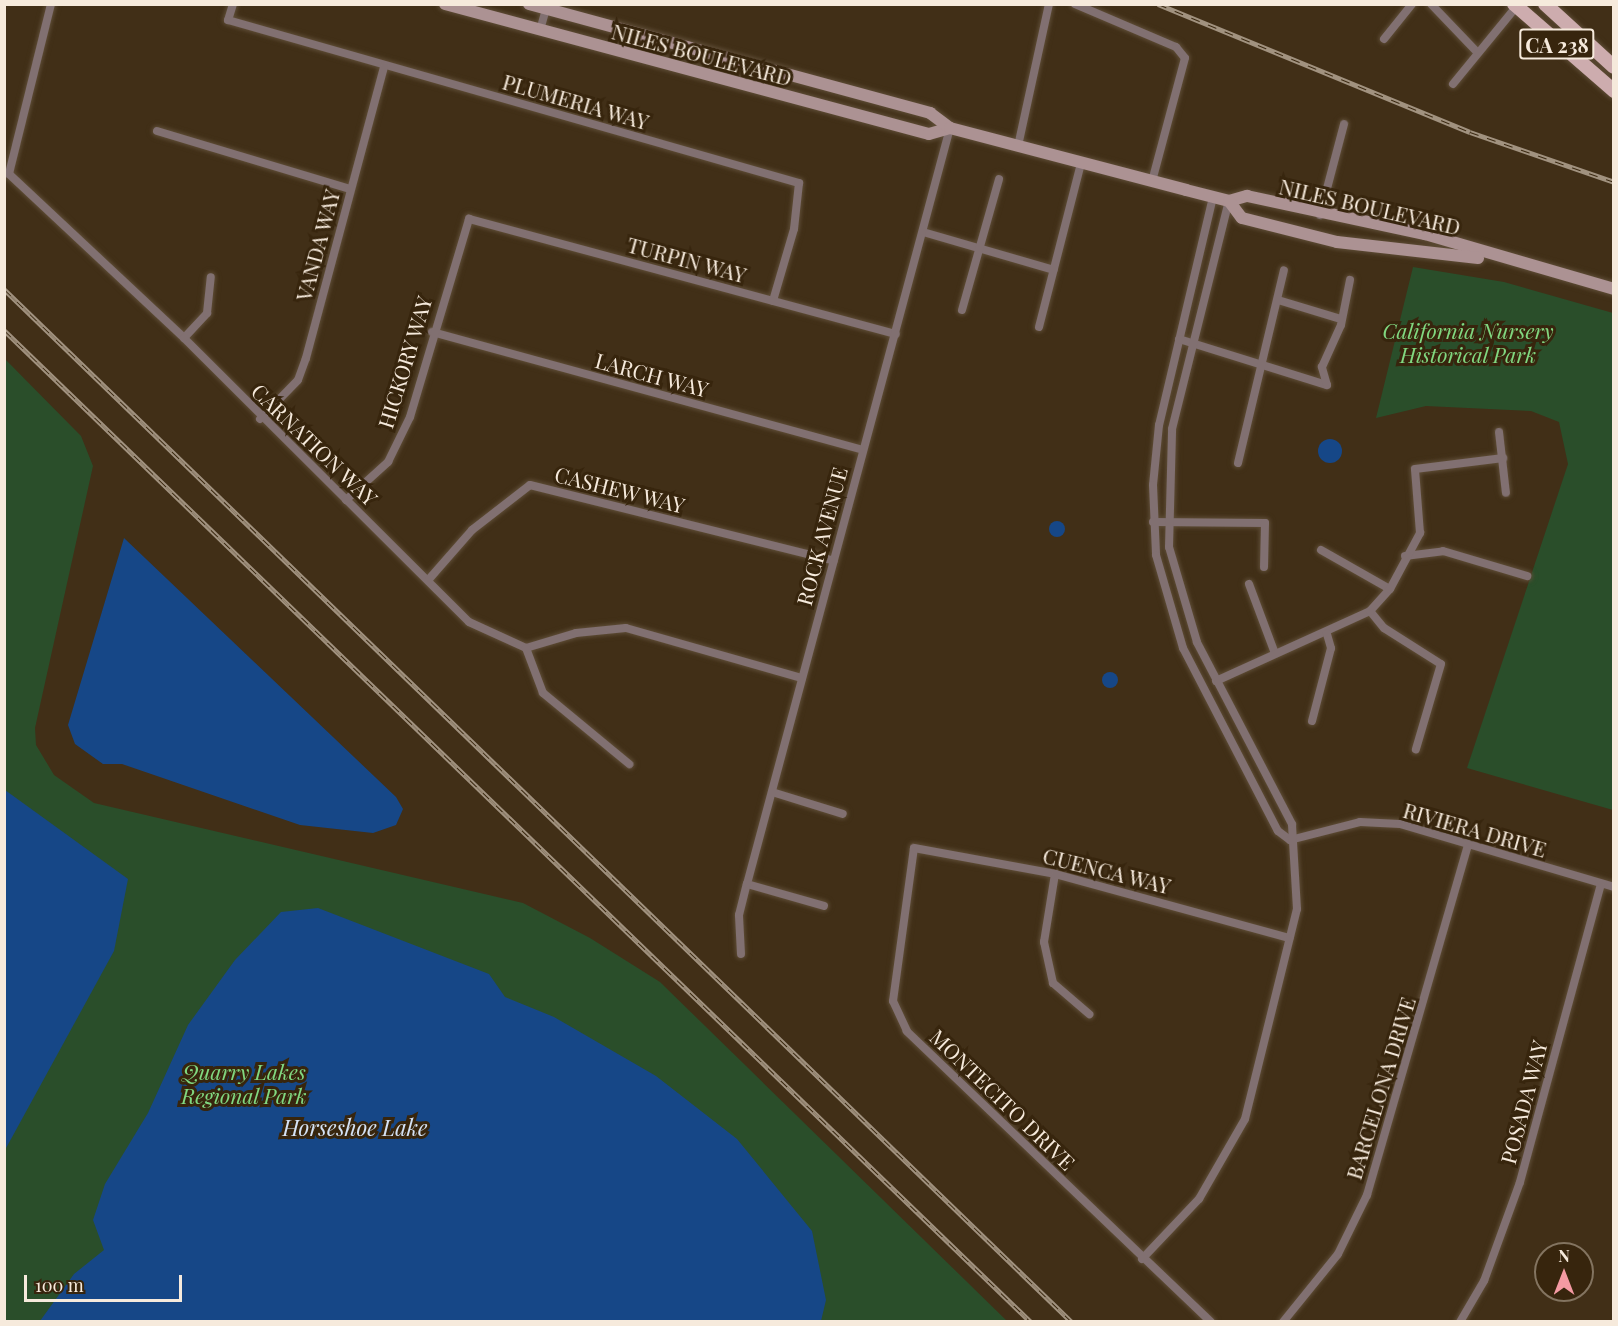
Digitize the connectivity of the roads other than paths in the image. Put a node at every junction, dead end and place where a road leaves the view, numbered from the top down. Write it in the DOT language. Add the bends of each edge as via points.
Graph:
graph roads {
  1 [pos="51,4"];
  2 [pos="233,4"];
  3 [pos="445,4"];
  4 [pos="529,4"];
  5 [pos="1049,4"];
  6 [pos="1075,4"];
  7 [pos="1412,4"];
  8 [pos="1431,4"];
  9 [pos="1545,4"];
  10 [pos="1515,6"];
  11 [pos="547,7"];
  12 [pos="540,30"];
  13 [pos="1384,39"];
  14 [pos="1476,51"];
  15 [pos="384,66"];
  16 [pos="1614,67"];
  17 [pos="1453,84"];
  18 [pos="1614,91"];
  19 [pos="1344,124"];
  20 [pos="950,128"];
  21 [pos="157,131"];
  22 [pos="1018,146"];
  23 [pos="1081,163"];
  24 [pos="999,179"];
  25 [pos="1152,181"];
  26 [pos="350,189"];
  27 [pos="1213,197"];
  28 [pos="1229,201"];
  29 [pos="1320,215"];
  30 [pos="469,219"];
  31 [pos="923,232"];
  32 [pos="979,249"];
  33 [pos="1503,261"];
  34 [pos="1054,270"];
  35 [pos="1284,270"];
  36 [pos="212,277"];
  37 [pos="1350,280"];
  38 [pos="1614,289"];
  39 [pos="1278,300"];
  40 [pos="773,301"];
  41 [pos="962,310"];
  42 [pos="1341,319"];
  43 [pos="1039,327"];
  44 [pos="432,332"];
  45 [pos="896,334"];
  46 [pos="184,338"];
  47 [pos="1179,339"];
  48 [pos="1194,343"];
  49 [pos="1263,362"];
  50 [pos="260,419"];
  51 [pos="1499,432"];
  52 [pos="862,450"];
  53 [pos="1503,458"];
  54 [pos="1238,463"];
  55 [pos="1506,493"];
  56 [pos="346,500"];
  57 [pos="1153,522"];
  58 [pos="1167,522"];
  59 [pos="1322,550"];
  60 [pos="1405,556"];
  61 [pos="834,561"];
  62 [pos="1264,567"];
  63 [pos="1527,576"];
  64 [pos="430,579"];
  65 [pos="1249,584"];
  66 [pos="1390,589"];
  67 [pos="1370,611"];
  68 [pos="1327,634"];
  69 [pos="526,648"];
  70 [pos="1274,651"];
  71 [pos="802,678"];
  72 [pos="1216,681"];
  73 [pos="1312,721"];
  74 [pos="1416,749"];
  75 [pos="629,764"];
  76 [pos="772,792"];
  77 [pos="843,814"];
  78 [pos="1290,840"];
  79 [pos="1468,844"];
  80 [pos="914,848"];
  81 [pos="1055,874"];
  82 [pos="747,884"];
  83 [pos="1601,884"];
  84 [pos="1614,887"];
  85 [pos="824,906"];
  86 [pos="1289,938"];
  87 [pos="741,954"];
  88 [pos="1089,1014"];
  89 [pos="1142,1259"];
  90 [pos="1211,1322"];
  91 [pos="1283,1322"];
  92 [pos="1460,1322"];
  1 -- 46 [label="street, CARNATION WAY" via="9,174"];
  2 -- 15 [label="street, PLUMERIA WAY" via="228,20"];
  3 -- 12 [label="main road, NILES BOULEVARD"];
  4 -- 11 [label="main road, NILES BOULEVARD"];
  5 -- 22 [label="street"];
  6 -- 25 [label="street" via="1176,46 1185,58"];
  7 -- 13 [label="street"];
  8 -- 14 [label="street"];
  9 -- 16 [label="main road, CA 238"];
  10 -- 14 [label="street"];
  10 -- 18 [label="main road, CA 238"];
  11 -- 12 [label="street"];
  11 -- 20 [label="main road, NILES BOULEVARD" via="930,113"];
  12 -- 20 [label="main road, NILES BOULEVARD" via="929,134"];
  14 -- 17 [label="street"];
  15 -- 26 [label="street, VANDA WAY"];
  15 -- 40 [label="street, PLUMERIA WAY" via="799,183 794,229"];
  19 -- 29 [label="street"];
  20 -- 22 [label="main road, NILES BOULEVARD"];
  20 -- 31 [label="street, ROCK AVENUE"];
  21 -- 26 [label="street"];
  22 -- 23 [label="main road, NILES BOULEVARD"];
  23 -- 25 [label="main road, NILES BOULEVARD"];
  23 -- 34 [label="street"];
  24 -- 32 [label="street"];
  25 -- 27 [label="main road, NILES BOULEVARD"];
  26 -- 50 [label="street, VANDA WAY" via="298,380"];
  27 -- 28 [label="main road, NILES BOULEVARD"];
  27 -- 47 [label="street"];
  28 -- 29 [label="main road, NILES BOULEVARD" via="1247,196"];
  28 -- 33 [label="main road, NILES BOULEVARD" via="1242,218 1336,242"];
  28 -- 48 [label="street"];
  29 -- 33 [label="main road, NILES BOULEVARD" via="1425,234"];
  30 -- 40 [label="street, TURPIN WAY"];
  30 -- 44 [label="street, HICKORY WAY"];
  31 -- 32 [label="street"];
  31 -- 45 [label="street, ROCK AVENUE"];
  32 -- 34 [label="street"];
  32 -- 41 [label="street"];
  33 -- 38 [label="main road, NILES BOULEVARD"];
  34 -- 43 [label="street"];
  35 -- 39 [label="street"];
  36 -- 46 [label="street" via="207,312"];
  37 -- 42 [label="street"];
  39 -- 42 [label="street"];
  39 -- 49 [label="street"];
  40 -- 45 [label="street, TURPIN WAY"];
  42 -- 49 [label="street" via="1322,367 1327,385"];
  44 -- 52 [label="street, LARCH WAY"];
  44 -- 56 [label="street, HICKORY WAY" via="410,417 388,462"];
  45 -- 52 [label="street, ROCK AVENUE"];
  46 -- 50 [label="street, CARNATION WAY"];
  47 -- 48 [label="street"];
  47 -- 57 [label="street" via="1159,425"];
  48 -- 49 [label="street"];
  48 -- 58 [label="street" via="1168,452"];
  49 -- 54 [label="street"];
  50 -- 56 [label="street, CARNATION WAY"];
  51 -- 53 [label="street"];
  52 -- 61 [label="street, ROCK AVENUE"];
  53 -- 55 [label="street"];
  53 -- 60 [label="street" via="1415,469 1420,533"];
  56 -- 64 [label="street, CARNATION WAY"];
  57 -- 58 [label="street"];
  57 -- 78 [label="street" via="1160,576 1183,648 1278,831"];
  58 -- 62 [label="street" via="1265,522"];
  58 -- 72 [label="street" via="1181,598"];
  59 -- 66 [label="street"];
  60 -- 63 [label="street" via="1443,551"];
  60 -- 66 [label="street"];
  61 -- 64 [label="street, CASHEW WAY" via="530,485 472,530"];
  61 -- 71 [label="street, ROCK AVENUE"];
  64 -- 69 [label="street, CARNATION WAY" via="469,622"];
  65 -- 70 [label="street"];
  66 -- 67 [label="street"];
  67 -- 68 [label="street"];
  67 -- 74 [label="street" via="1384,628 1441,664"];
  68 -- 70 [label="street"];
  68 -- 73 [label="street" via="1331,648"];
  69 -- 71 [label="street" via="576,633 626,628"];
  69 -- 75 [label="street" via="543,693"];
  70 -- 72 [label="street"];
  71 -- 76 [label="street, ROCK AVENUE"];
  72 -- 78 [label="street" via="1292,824"];
  76 -- 77 [label="street"];
  76 -- 82 [label="street, ROCK AVENUE"];
  78 -- 79 [label="street, RIVIERA DRIVE" via="1360,822 1400,824"];
  78 -- 86 [label="street" via="1299,887"];
  79 -- 83 [label="street, RIVIERA DRIVE"];
  79 -- 91 [label="street, BARCELONA DRIVE" via="1367,1195 1338,1254"];
  80 -- 81 [label="street, CUENCA WAY"];
  80 -- 89 [label="street, MONTECITO DRIVE" via="893,1001 907,1031"];
  81 -- 86 [label="street, CUENCA WAY"];
  81 -- 88 [label="street" via="1044,942 1053,983"];
  82 -- 85 [label="street"];
  82 -- 87 [label="street, ROCK AVENUE" via="739,915"];
  83 -- 84 [label="street, RIVIERA DRIVE"];
  83 -- 92 [label="street, POSADA WAY" via="1520,1182 1484,1281"];
  86 -- 89 [label="street" via="1245,1119 1199,1199"];
  89 -- 90 [label="street, MONTECITO DRIVE"];
}
